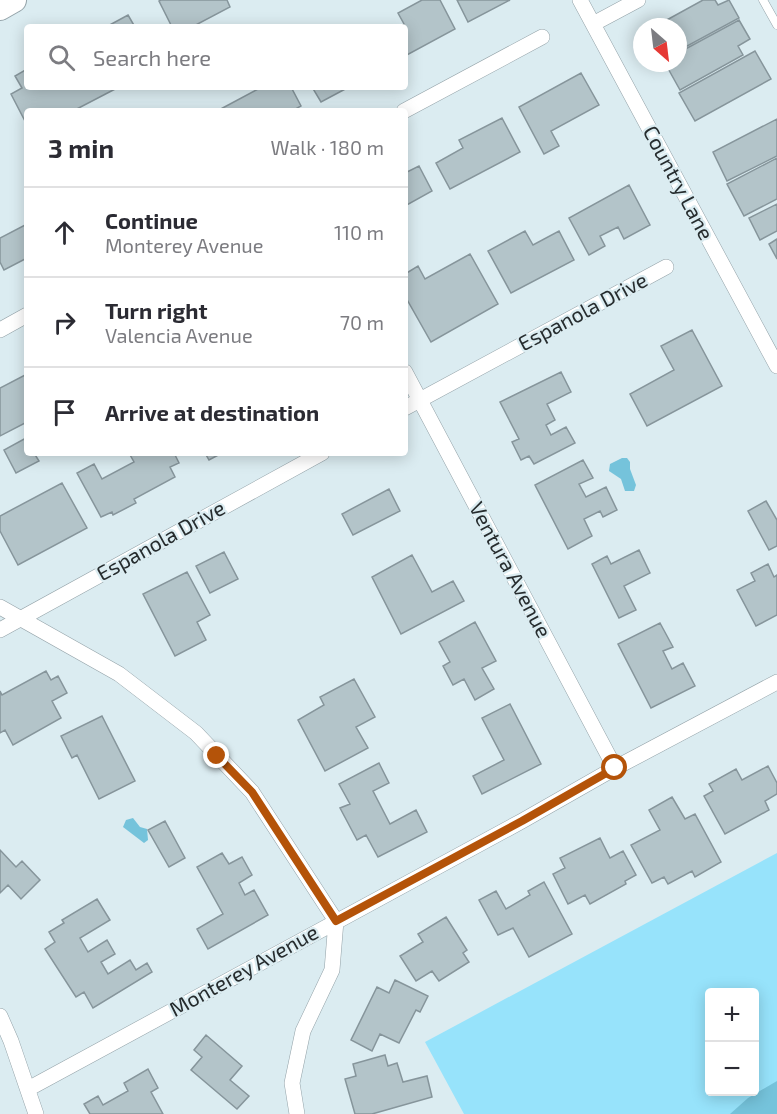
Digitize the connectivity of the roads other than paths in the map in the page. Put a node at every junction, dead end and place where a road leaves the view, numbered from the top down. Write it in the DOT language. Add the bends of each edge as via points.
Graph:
graph roads {
  1 [pos="14,0"];
  2 [pos="580,0"];
  3 [pos="638,0"];
  4 [pos="763,0"];
  5 [pos="0,8"];
  6 [pos="593,24"];
  7 [pos="777,25"];
  8 [pos="542,37"];
  9 [pos="408,109"];
  10 [pos="666,267"];
  11 [pos="24,317"];
  12 [pos="0,330"];
  13 [pos="777,366"];
  14 [pos="408,378"];
  15 [pos="419,400"];
  16 [pos="408,406"];
  17 [pos="317,456"];
  18 [pos="0,607"];
  19 [pos="19,619"];
  20 [pos="0,630"];
  21 [pos="777,682"];
  22 [pos="615,768"];
  23 [pos="336,921"];
  24 [pos="0,1016"];
  25 [pos="28,1089"];
  26 [pos="36,1114"];
  27 [pos="297,1114"];
  1 -- 5 [label="highway"];
  2 -- 6 [label="street, Country Lane"];
  3 -- 6 [label="street"];
  4 -- 7 [label="lane"];
  6 -- 13 [label="street, Country Lane"];
  8 -- 9 [label="street"];
  10 -- 15 [label="street, Espanola Drive"];
  11 -- 12 [label="street"];
  14 -- 15 [label="street, Ventura Avenue"];
  15 -- 16 [label="street, Espanola Drive"];
  15 -- 22 [label="street, Ventura Avenue"];
  17 -- 19 [label="street, Espanola Drive"];
  18 -- 19 [label="street"];
  19 -- 20 [label="street, Espanola Drive"];
  19 -- 23 [label="street" via="119,674 196,733 252,792"];
  21 -- 22 [label="street, Monterey Avenue"];
  22 -- 23 [label="street, Monterey Avenue"];
  23 -- 25 [label="street, Monterey Avenue"];
  23 -- 27 [label="street" via="332,970 303,1031 292,1083"];
  24 -- 25 [label="street"];
  25 -- 26 [label="street"];
}
